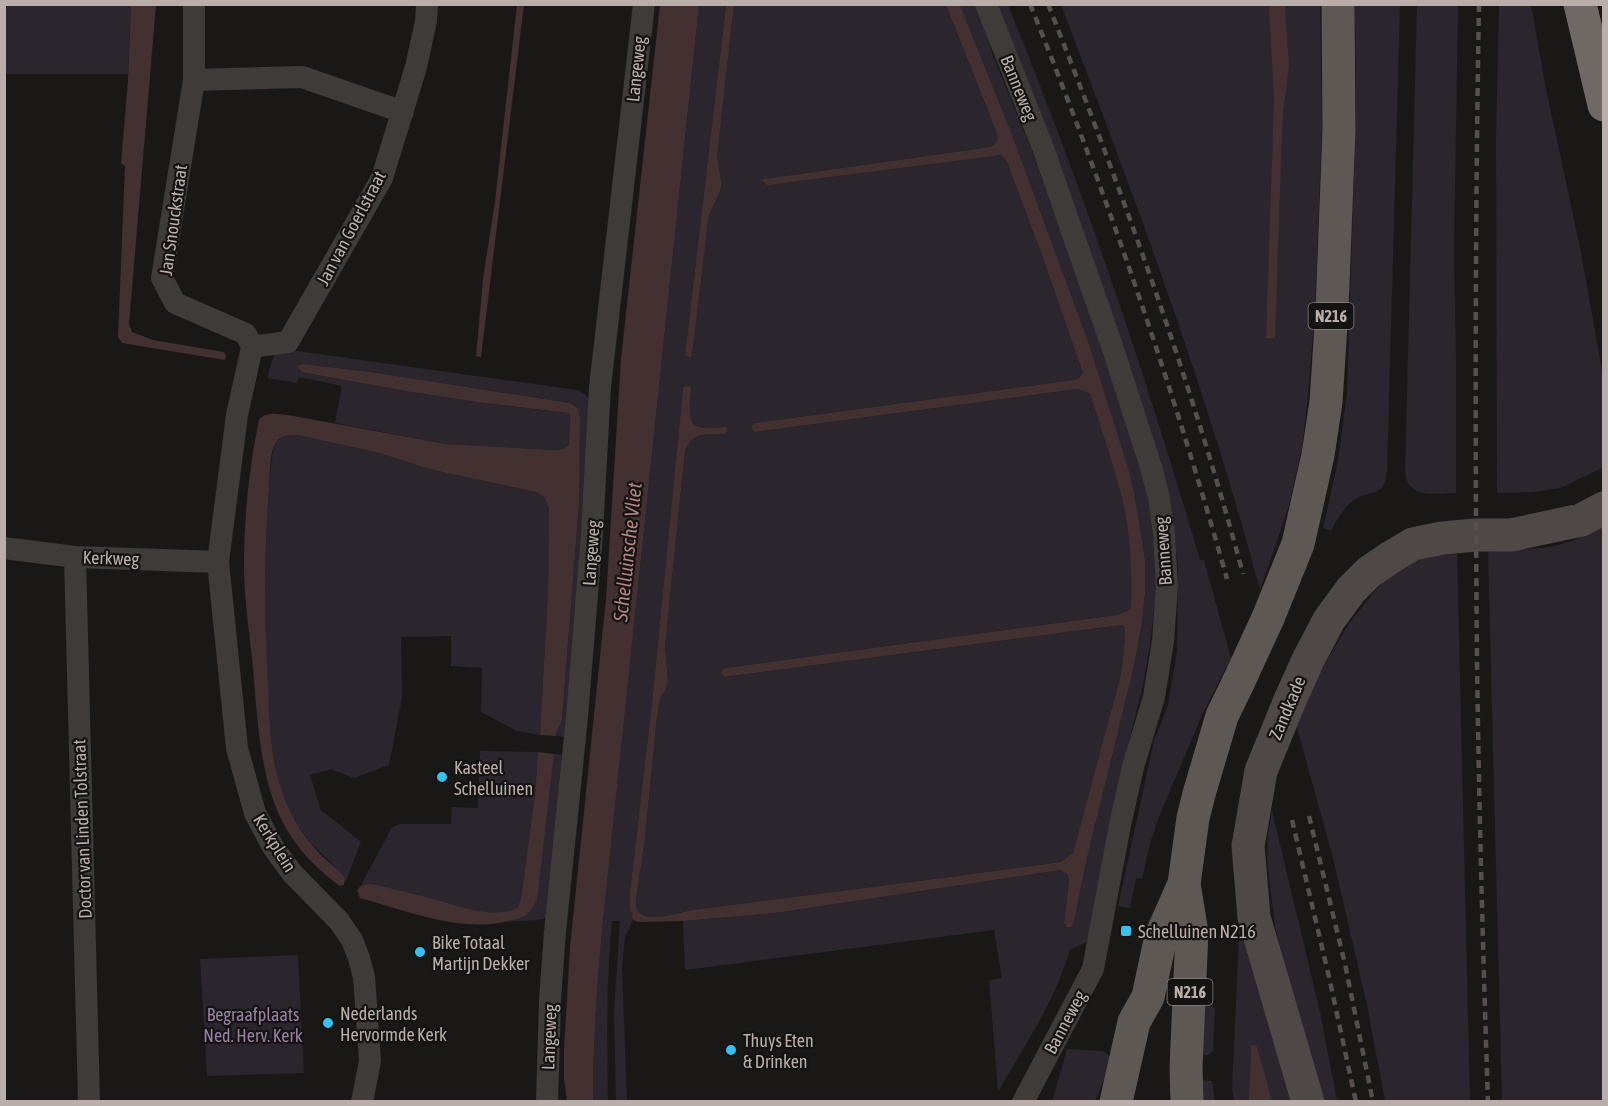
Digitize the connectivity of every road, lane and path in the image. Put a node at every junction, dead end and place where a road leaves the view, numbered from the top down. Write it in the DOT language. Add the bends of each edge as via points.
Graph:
graph roads {
  1 [pos="194,4"];
  2 [pos="427,4"];
  3 [pos="644,4"];
  4 [pos="986,4"];
  5 [pos="1338,4"];
  6 [pos="1580,4"];
  7 [pos="194,80"];
  8 [pos="1604,105"];
  9 [pos="403,112"];
  10 [pos="252,346"];
  11 [pos="1604,508"];
  12 [pos="4,548"];
  13 [pos="75,557"];
  14 [pos="218,562"];
  15 [pos="1184,884"];
  16 [pos="1148,997"];
  17 [pos="89,1101"];
  18 [pos="362,1101"];
  19 [pos="547,1101"];
  20 [pos="1023,1101"];
  21 [pos="1116,1101"];
  22 [pos="1135,1101"];
  23 [pos="1187,1101"];
  24 [pos="1308,1101"];
  1 -- 7 [label="street, Jan Snouckstraat"];
  2 -- 9 [label="street, Jan van Goerlstraat"];
  3 -- 19 [label="street, Langeweg" via="600,387 589,579 555,932"];
  4 -- 20 [label="street, Banneweg" via="1043,148 1151,467 1164,534 1167,586 1154,697 1123,814 1093,969"];
  5 -- 15 [label="main road, N216, bridge" via="1339,129 1332,310 1318,455 1298,544 1222,716 1193,818"];
  6 -- 8 [label="highway"];
  7 -- 9 [label="street" via="302,77"];
  7 -- 10 [label="street, Jan Snouckstraat" via="162,278 175,303 246,334"];
  9 -- 10 [label="street, Jan van Goerlstraat" via="382,178 288,342"];
  10 -- 14 [label="street" via="237,416"];
  11 -- 24 [label="street, Zandkade, bridge" via="1581,519 1511,535 1442,538 1413,544 1369,572 1351,590 1329,620 1308,660 1261,771 1248,846 1254,917"];
  12 -- 13 [label="street, Kerkweg"];
  13 -- 14 [label="street, Kerkweg"];
  13 -- 17 [label="street, Doctor van Linden Tolstraat"];
  14 -- 18 [label="street, Kerkplein" via="237,748 255,813 292,873 352,940 364,977 370,1062"];
  15 -- 16 [label="main road, N216" via="1161,936"];
  15 -- 23 [label="main road, N216" via="1192,933"];
  16 -- 21 [label="main road, N216" via="1134,1022"];
  16 -- 22 [label="main road, N216" via="1151,1026"];
}
